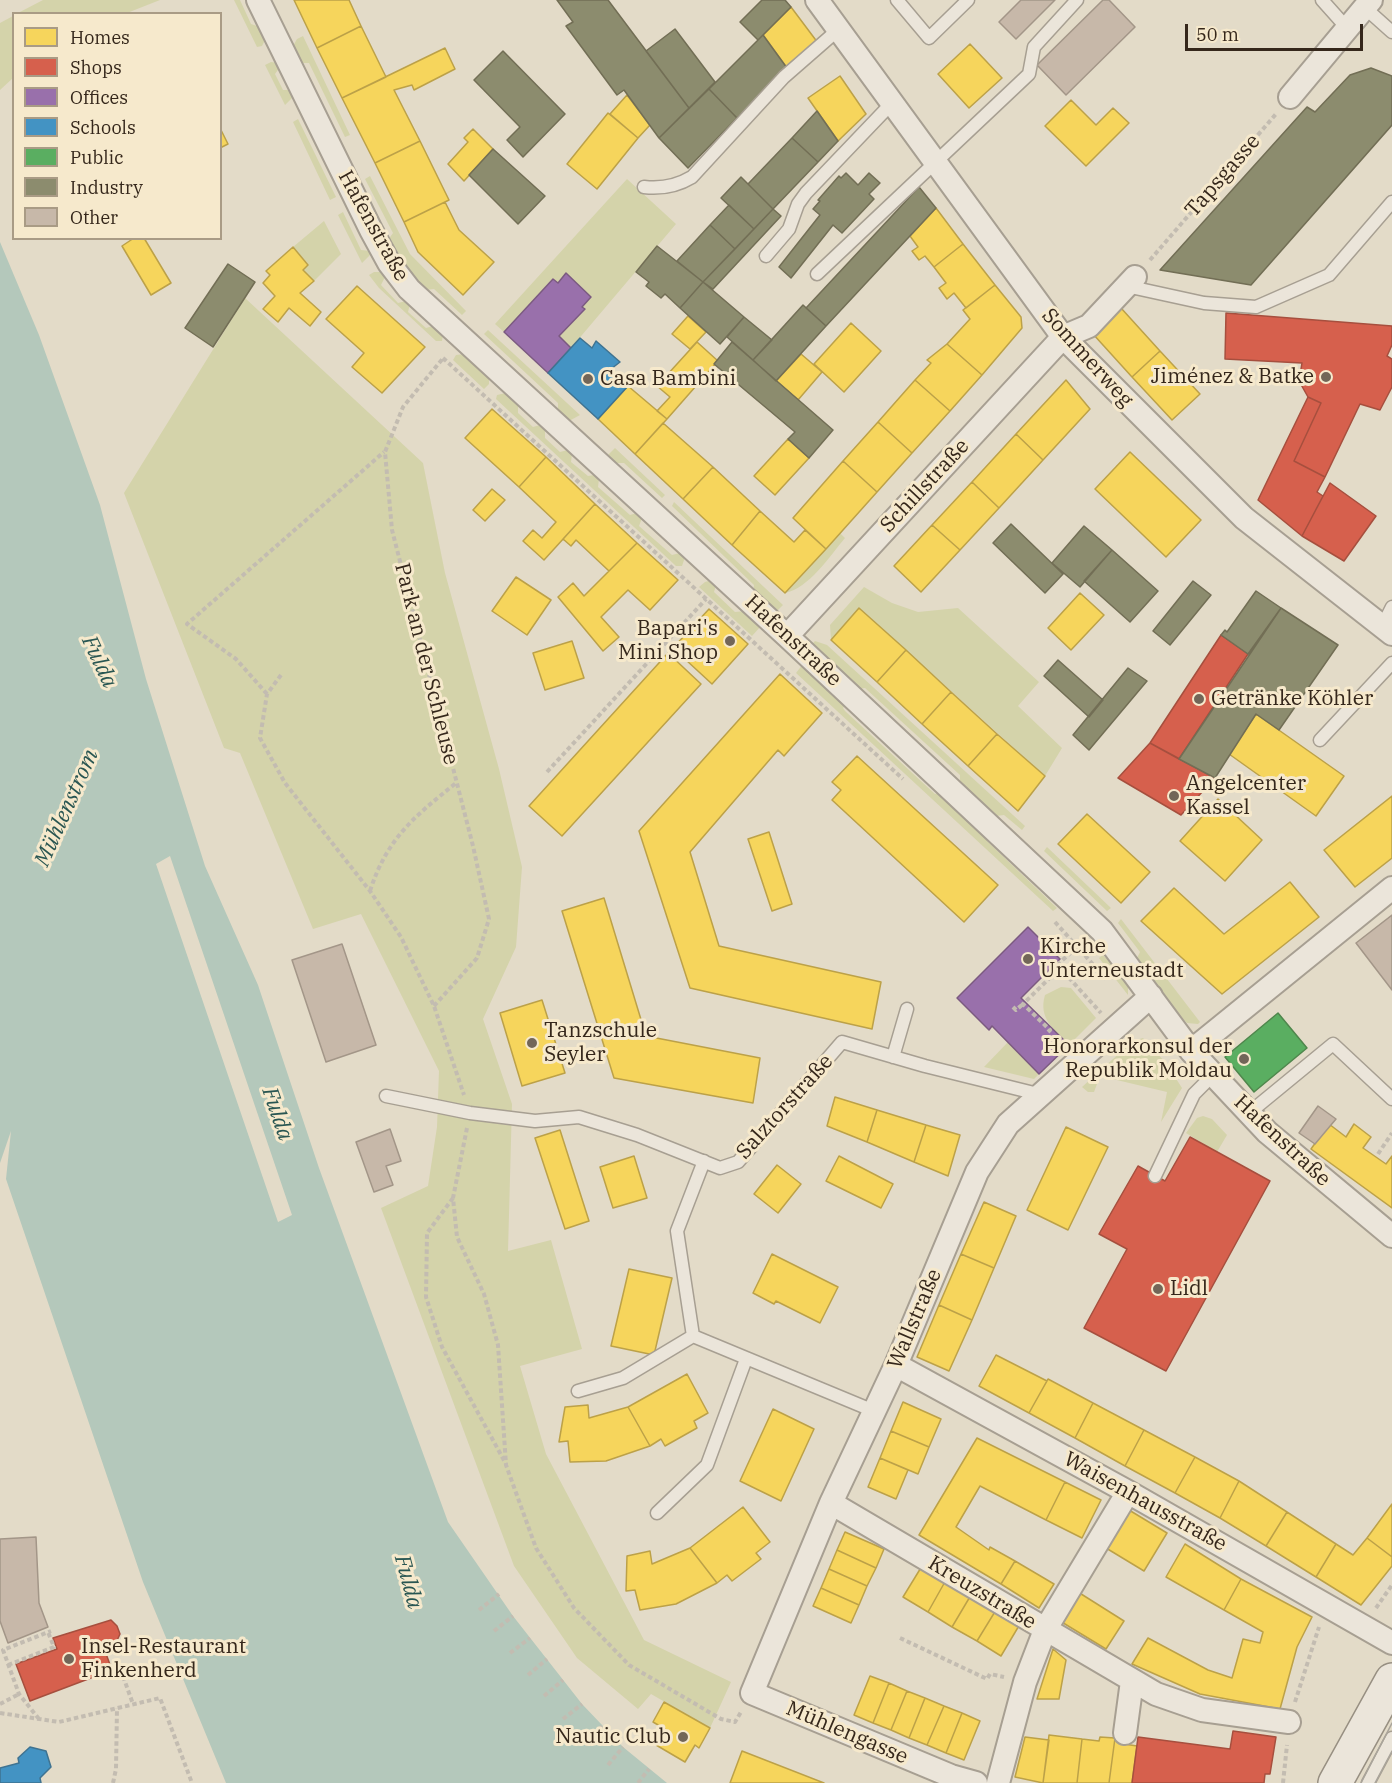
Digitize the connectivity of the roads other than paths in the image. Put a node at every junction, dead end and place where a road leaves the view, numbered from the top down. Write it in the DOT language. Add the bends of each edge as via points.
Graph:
graph roads {
  1 [pos="258,0"];
  2 [pos="817,0"];
  3 [pos="897,0"];
  4 [pos="968,0"];
  5 [pos="1077,0"];
  6 [pos="1322,0"];
  7 [pos="1368,4"];
  8 [pos="1347,28"];
  9 [pos="839,29"];
  10 [pos="1392,32"];
  11 [pos="1290,97"];
  12 [pos="892,103"];
  13 [pos="936,163"];
  14 [pos="644,187"];
  15 [pos="1392,202"];
  16 [pos="766,256"];
  17 [pos="817,274"];
  18 [pos="1131,282"];
  19 [pos="1063,337"];
  20 [pos="1392,607"];
  21 [pos="1387,630"];
  22 [pos="787,636"];
  23 [pos="1392,663"];
  24 [pos="1320,740"];
  25 [pos="1392,888"];
  26 [pos="1150,996"];
  27 [pos="907,1009"];
  28 [pos="1191,1051"];
  29 [pos="893,1057"];
  30 [pos="1213,1075"];
  31 [pos="1041,1095"];
  32 [pos="386,1096"];
  33 [pos="1392,1099"];
  34 [pos="1249,1113"];
  35 [pos="704,1161"];
  36 [pos="1155,1176"];
  37 [pos="1392,1236"];
  38 [pos="693,1336"];
  39 [pos="746,1359"];
  40 [pos="896,1365"];
  41 [pos="578,1391"];
  42 [pos="874,1411"];
  43 [pos="1128,1492"];
  44 [pos="831,1503"];
  45 [pos="657,1513"];
  46 [pos="1044,1630"];
  47 [pos="1392,1643"];
  48 [pos="1392,1680"];
  49 [pos="1132,1682"];
  50 [pos="752,1693"];
  51 [pos="1288,1722"];
  52 [pos="1125,1733"];
  53 [pos="1392,1738"];
  54 [pos="976,1783"];
  55 [pos="998,1783"];
  56 [pos="1335,1783"];
  57 [pos="1368,1783"];
  1 -- 22 [label="street, Hafenstraße" via="371,230 409,289"];
  2 -- 9 [label="street, Sommerweg"];
  3 -- 4 [label="lane" via="928,38"];
  5 -- 13 [label="lane" via="1034,47 1029,74"];
  6 -- 8 [label="lane"];
  7 -- 8 [label="street"];
  7 -- 10 [label="lane"];
  8 -- 11 [label="street"];
  9 -- 12 [label="street, Sommerweg"];
  9 -- 14 [label="lane" via="784,77 693,177 676,185"];
  12 -- 13 [label="street, Sommerweg"];
  12 -- 16 [label="lane" via="806,193 789,229"];
  13 -- 17 [label="lane"];
  13 -- 19 [label="street, Sommerweg"];
  15 -- 18 [label="lane" via="1329,275 1256,307 1204,303"];
  18 -- 19 [label="street" via="1089,326"];
  19 -- 21 [label="street, Sommerweg" via="1244,518"];
  19 -- 22 [label="street, Schillstraße"];
  20 -- 21 [label="lane"];
  22 -- 26 [label="street, Hafenstraße" via="1102,930"];
  23 -- 24 [label="lane"];
  25 -- 28 [label="street"];
  26 -- 28 [label="street, Hafenstraße"];
  26 -- 31 [label="street, Wallstraße"];
  27 -- 29 [label="lane"];
  28 -- 30 [label="street, Hafenstraße"];
  29 -- 31 [label="lane, Salztorstraße"];
  29 -- 35 [label="lane, Salztorstraße" via="842,1042 738,1162 720,1168"];
  30 -- 34 [label="street, Hafenstraße"];
  30 -- 36 [label="lane" via="1194,1094"];
  31 -- 40 [label="street, Wallstraße" via="1008,1124 977,1172"];
  32 -- 35 [label="lane, Salztorstraße" via="535,1121 579,1118"];
  33 -- 34 [label="lane" via="1333,1044"];
  34 -- 37 [label="street, Hafenstraße" via="1308,1168"];
  35 -- 38 [label="lane" via="678,1231"];
  38 -- 39 [label="lane"];
  38 -- 41 [label="lane" via="623,1378"];
  39 -- 42 [label="lane"];
  39 -- 45 [label="lane" via="707,1465"];
  40 -- 42 [label="street, Wallstraße"];
  40 -- 43 [label="street, Waisenhausstraße"];
  42 -- 44 [label="street, Wallstraße"];
  43 -- 46 [label="street"];
  43 -- 47 [label="street, Waisenhausstraße"];
  44 -- 46 [label="street, Kreuzstraße"];
  44 -- 50 [label="street, Wallstraße"];
  46 -- 49 [label="street, Kreuzstraße"];
  46 -- 55 [label="street" via="1025,1682"];
  48 -- 56 [label="main road"];
  49 -- 51 [label="street, Kreuzstraße" via="1202,1710"];
  49 -- 52 [label="street"];
  50 -- 54 [label="street, Mühlengasse"];
  53 -- 57 [label="lane"];
}
